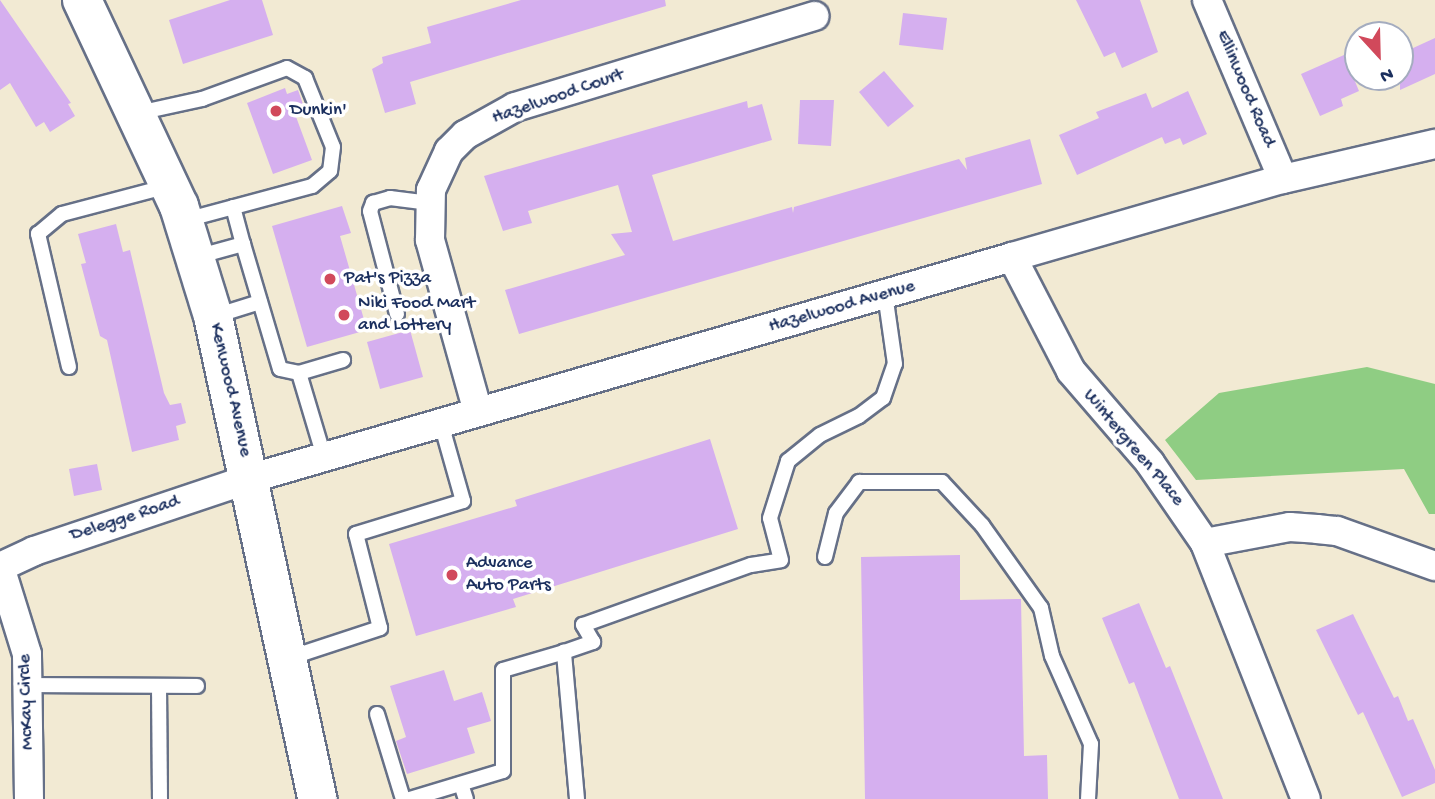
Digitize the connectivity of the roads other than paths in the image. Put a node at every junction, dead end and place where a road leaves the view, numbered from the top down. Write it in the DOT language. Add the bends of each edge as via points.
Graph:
graph roads {
  1 [pos="1207,0"];
  2 [pos="86,2"];
  3 [pos="815,16"];
  4 [pos="138,113"];
  5 [pos="1435,144"];
  6 [pos="1283,179"];
  7 [pos="177,203"];
  8 [pos="430,203"];
  9 [pos="233,207"];
  10 [pos="243,244"];
  11 [pos="1012,257"];
  12 [pos="195,258"];
  13 [pos="885,294"];
  14 [pos="261,302"];
  15 [pos="397,314"];
  16 [pos="213,316"];
  17 [pos="343,360"];
  18 [pos="69,367"];
  19 [pos="299,373"];
  20 [pos="478,412"];
  21 [pos="442,423"];
  22 [pos="324,457"];
  23 [pos="252,478"];
  24 [pos="1205,543"];
  25 [pos="825,556"];
  26 [pos="1435,566"];
  27 [pos="0,567"];
  28 [pos="564,652"];
  29 [pos="288,658"];
  30 [pos="29,685"];
  31 [pos="159,686"];
  32 [pos="197,686"];
  33 [pos="377,714"];
  34 [pos="461,784"];
  35 [pos="29,799"];
  36 [pos="160,799"];
  37 [pos="317,799"];
  38 [pos="403,799"];
  39 [pos="410,799"];
  40 [pos="466,799"];
  41 [pos="578,799"];
  42 [pos="1088,799"];
  43 [pos="1306,799"];
  1 -- 6 [label="street, Ellinwood Road"];
  2 -- 4 [label="main road, Kenwood Avenue"];
  3 -- 8 [label="street, Hazelwood Court" via="515,107 487,120 449,151 437,171"];
  4 -- 7 [label="main road, Kenwood Avenue"];
  4 -- 9 [label="lane" via="202,99 287,68 305,78 333,148 330,171 312,186"];
  5 -- 6 [label="street, Hazelwood Avenue"];
  6 -- 11 [label="street, Hazelwood Avenue"];
  7 -- 9 [label="lane"];
  7 -- 12 [label="main road, Kenwood Avenue"];
  7 -- 18 [label="lane" via="62,214 38,234"];
  8 -- 15 [label="lane" via="390,198 373,203 370,211"];
  8 -- 20 [label="street, Hazelwood Court" via="430,240"];
  9 -- 10 [label="lane"];
  10 -- 12 [label="lane"];
  10 -- 14 [label="lane"];
  11 -- 13 [label="street, Hazelwood Avenue"];
  11 -- 24 [label="street, Wintergreen Place" via="1071,371 1150,463"];
  12 -- 16 [label="main road, Kenwood Avenue"];
  13 -- 20 [label="street, Hazelwood Avenue"];
  13 -- 28 [label="lane" via="895,363 883,398 820,435 788,461 771,518 781,560 751,565 583,625 593,642"];
  14 -- 16 [label="lane"];
  14 -- 19 [label="lane" via="280,369"];
  16 -- 23 [label="main road, Kenwood Avenue"];
  17 -- 19 [label="lane"];
  19 -- 22 [label="lane"];
  20 -- 21 [label="street, Hazelwood Avenue"];
  21 -- 22 [label="street, Hazelwood Avenue"];
  21 -- 29 [label="lane" via="463,501 356,534 380,628"];
  22 -- 23 [label="street, Hazelwood Avenue"];
  23 -- 27 [label="street, Delegge Road" via="70,536"];
  23 -- 29 [label="main road, Kenwood Avenue"];
  24 -- 26 [label="street" via="1290,527 1317,529 1337,531"];
  24 -- 43 [label="street, Wintergreen Place"];
  25 -- 42 [label="lane" via="835,513 859,482 942,482 982,525 1041,608 1052,656 1091,744"];
  27 -- 30 [label="street, McKay Circle" via="19,617"];
  28 -- 34 [label="lane" via="503,670 503,771"];
  28 -- 41 [label="lane"];
  29 -- 37 [label="main road, Kenwood Avenue"];
  30 -- 31 [label="lane"];
  30 -- 35 [label="street, McKay Circle"];
  31 -- 32 [label="lane"];
  31 -- 36 [label="lane"];
  33 -- 38 [label="lane"];
  34 -- 39 [label="lane"];
  34 -- 40 [label="lane"];
}
